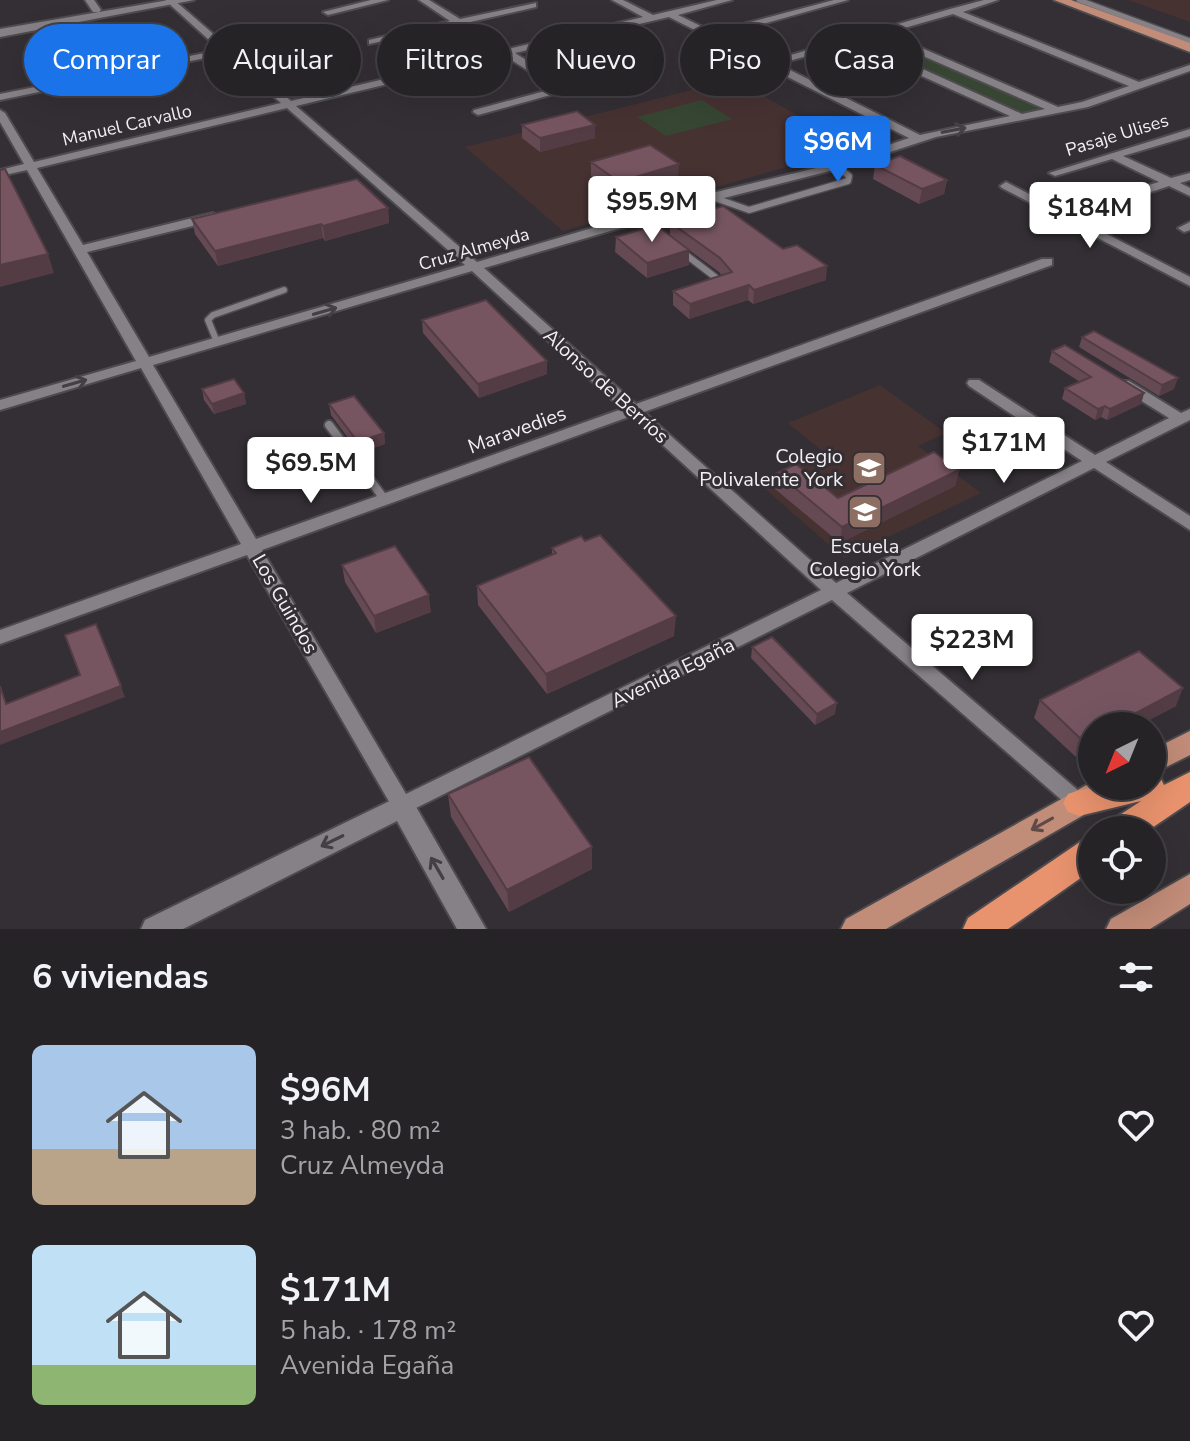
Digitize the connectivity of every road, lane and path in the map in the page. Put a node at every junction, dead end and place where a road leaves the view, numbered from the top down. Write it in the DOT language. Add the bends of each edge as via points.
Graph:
graph roads {
  1 [pos="151,0"];
  2 [pos="188,0"];
  3 [pos="384,0"];
  4 [pos="423,0"];
  5 [pos="616,0"];
  6 [pos="679,0"];
  7 [pos="728,0"];
  8 [pos="844,0"];
  9 [pos="994,0"];
  10 [pos="1060,0"];
  11 [pos="1079,0"];
  12 [pos="1092,0"];
  13 [pos="1102,0"];
  14 [pos="171,1"];
  15 [pos="829,2"];
  16 [pos="92,5"];
  17 [pos="533,5"];
  18 [pos="696,8"];
  19 [pos="953,11"];
  20 [pos="328,12"];
  21 [pos="670,14"];
  22 [pos="653,19"];
  23 [pos="457,22"];
  24 [pos="460,24"];
  25 [pos="690,24"];
  26 [pos="751,24"];
  27 [pos="909,24"];
  28 [pos="0,26"];
  29 [pos="204,30"];
  30 [pos="0,33"];
  31 [pos="1190,36"];
  32 [pos="372,42"];
  33 [pos="1190,48"];
  34 [pos="923,53"];
  35 [pos="511,54"];
  36 [pos="204,56"];
  37 [pos="1190,68"];
  38 [pos="923,72"];
  39 [pos="790,74"];
  40 [pos="377,86"];
  41 [pos="1139,86"];
  42 [pos="277,96"];
  43 [pos="539,96"];
  44 [pos="0,97"];
  45 [pos="289,107"];
  46 [pos="1057,111"];
  47 [pos="478,112"];
  48 [pos="0,113"];
  49 [pos="1022,117"];
  50 [pos="1190,132"];
  51 [pos="919,139"];
  52 [pos="1116,157"];
  53 [pos="31,166"];
  54 [pos="837,166"];
  55 [pos="0,173"];
  56 [pos="1055,173"];
  57 [pos="1190,176"];
  58 [pos="369,178"];
  59 [pos="354,182"];
  60 [pos="1168,182"];
  61 [pos="1006,186"];
  62 [pos="1190,192"];
  63 [pos="712,197"];
  64 [pos="1117,199"];
  65 [pos="232,212"];
  66 [pos="638,219"];
  67 [pos="662,237"];
  68 [pos="673,245"];
  69 [pos="80,250"];
  70 [pos="1047,262"];
  71 [pos="475,267"];
  72 [pos="715,277"];
  73 [pos="1190,282"];
  74 [pos="284,290"];
  75 [pos="217,342"];
  76 [pos="145,363"];
  77 [pos="1107,374"];
  78 [pos="974,383"];
  79 [pos="0,405"];
  80 [pos="635,411"];
  81 [pos="1186,417"];
  82 [pos="329,425"];
  83 [pos="1096,462"];
  84 [pos="385,500"];
  85 [pos="1190,524"];
  86 [pos="252,547"];
  87 [pos="836,592"];
  88 [pos="0,637"];
  89 [pos="1190,742"];
  90 [pos="1166,755"];
  91 [pos="1190,776"];
  92 [pos="1166,782"];
  93 [pos="1190,785"];
  94 [pos="1084,800"];
  95 [pos="1092,800"];
  96 [pos="1079,803"];
  97 [pos="402,806"];
  98 [pos="1144,816"];
  99 [pos="1078,862"];
  100 [pos="1190,888"];
  101 [pos="155,929"];
  102 [pos="472,929"];
  103 [pos="857,929"];
  104 [pos="980,929"];
  105 [pos="1122,929"];
  1 -- 16 [label="street"];
  2 -- 14 [label="street"];
  3 -- 20 [label="street"];
  4 -- 23 [label="street"];
  5 -- 22 [label="street"];
  6 -- 18 [label="street"];
  7 -- 18 [label="street, Manuel Carvallo"];
  8 -- 15 [label="street"];
  9 -- 19 [label="street"];
  10 -- 33 [label="main road"];
  11 -- 31 [label="lane"];
  12 -- 31 [label="lane"];
  13 -- 31 [label="main road"];
  14 -- 29 [label="street, Alonso de Berríos"];
  14 -- 30 [label="street"];
  15 -- 26 [label="street"];
  16 -- 28 [label="street"];
  17 -- 23 [label="street"];
  18 -- 21 [label="street, Manuel Carvallo"];
  19 -- 27 [label="street"];
  19 -- 41 [label="street"];
  21 -- 22 [label="street, Manuel Carvallo"];
  21 -- 25 [label="street"];
  22 -- 35 [label="street, Manuel Carvallo"];
  23 -- 24 [label="street"];
  23 -- 32 [label="street"];
  34 -- 46 [label="street"];
  36 -- 44 [label="street"];
  37 -- 41 [label="street, Cruz Almeyda"];
  38 -- 49 [label="street"];
  39 -- 51 [label="street"];
  40 -- 45 [label="street, Manuel Carvallo"];
  41 -- 46 [label="street, Cruz Almeyda"];
  42 -- 45 [label="street, Alonso de Berríos"];
  43 -- 47 [label="street"];
  45 -- 53 [label="street, Manuel Carvallo"];
  45 -- 58 [label="street, Alonso de Berríos"];
  46 -- 49 [label="street, Cruz Almeyda"];
  48 -- 53 [label="street, Los Guindos"];
  51 -- 49 [label="street, Cruz Almeyda, one-way"];
  50 -- 52 [label="street, Pasaje Ulises"];
  51 -- 54 [label="street, Cruz Almeyda"];
  52 -- 56 [label="street, Pasaje Ulises"];
  52 -- 60 [label="street"];
  53 -- 55 [label="street, Manuel Carvallo"];
  53 -- 69 [label="street, Los Guindos"];
  54 -- 63 [label="street, Cruz Almeyda"];
  54 -- 63 [label="lane" via="848,181 749,210"];
  57 -- 60 [label="street"];
  58 -- 59 [label="street"];
  58 -- 71 [label="street, Alonso de Berríos"];
  60 -- 62 [label="street"];
  60 -- 64 [label="street"];
  61 -- 73 [label="street"];
  63 -- 66 [label="street, Cruz Almeyda"];
  65 -- 69 [label="street"];
  66 -- 67 [label="lane"];
  66 -- 71 [label="street, Cruz Almeyda"];
  68 -- 72 [label="lane"];
  69 -- 76 [label="street, Los Guindos"];
  70 -- 80 [label="street, Maravedies"];
  75 -- 71 [label="street, Cruz Almeyda, one-way"];
  71 -- 80 [label="street, Alonso de Berríos"];
  74 -- 75 [label="lane" via="213,315 208,320"];
  75 -- 76 [label="street, Cruz Almeyda"];
  79 -- 76 [label="street, Cruz Almeyda, one-way"];
  76 -- 86 [label="street, Los Guindos"];
  77 -- 81 [label="street"];
  78 -- 83 [label="street"];
  80 -- 84 [label="street, Maravedies"];
  80 -- 87 [label="street, Alonso de Berríos"];
  81 -- 83 [label="street, Avenida Egaña"];
  82 -- 84 [label="lane"];
  83 -- 85 [label="street"];
  83 -- 87 [label="street, Avenida Egaña"];
  84 -- 86 [label="street, Maravedies"];
  86 -- 88 [label="street, Maravedies"];
  86 -- 97 [label="street, Los Guindos"];
  87 -- 96 [label="street, Alonso de Berríos"];
  87 -- 97 [label="street, Avenida Egaña"];
  89 -- 90 [label="main road"];
  91 -- 92 [label="highway"];
  93 -- 98 [label="highway"];
  94 -- 96 [label="main road"];
  95 -- 96 [label="highway"];
  96 -- 103 [label="main road, one-way"];
  97 -- 101 [label="street, Avenida Egaña, one-way"];
  102 -- 97 [label="street, Los Guindos, one-way"];
  99 -- 104 [label="highway"];
  100 -- 105 [label="main road"];
}
